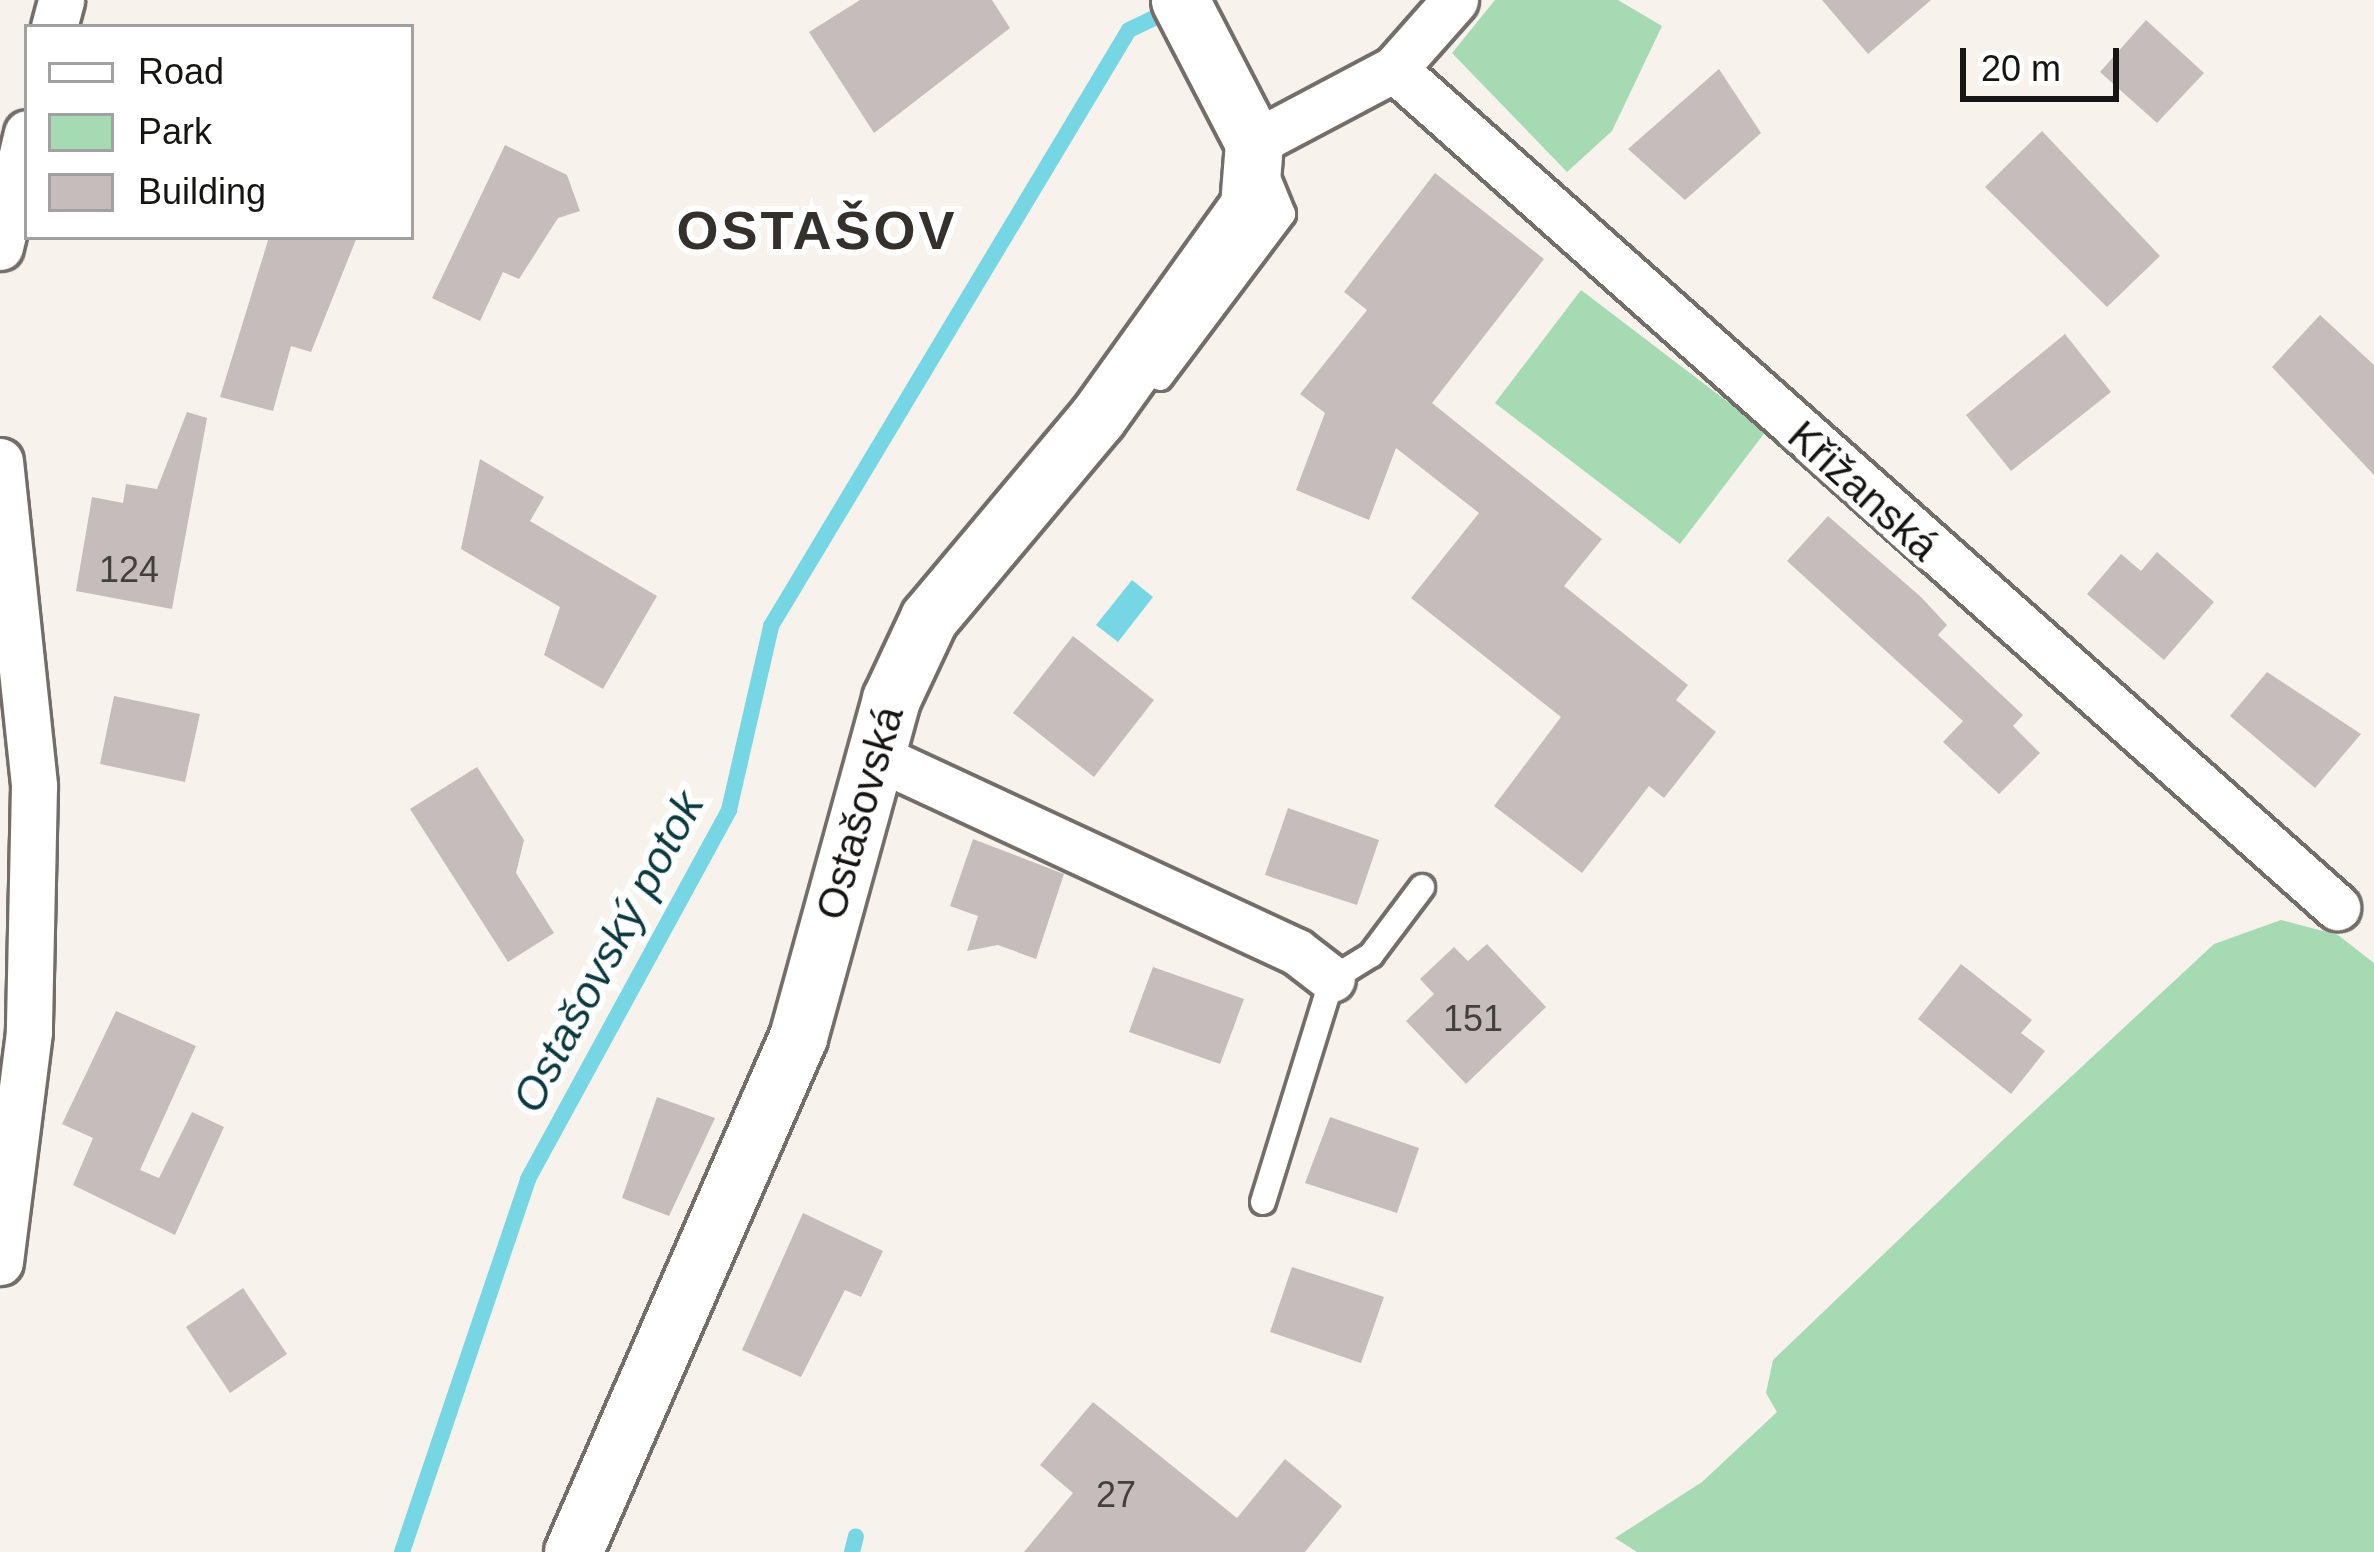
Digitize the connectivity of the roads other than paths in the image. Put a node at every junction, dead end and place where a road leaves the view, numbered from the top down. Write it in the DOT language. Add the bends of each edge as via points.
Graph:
graph roads {
  1 [pos="1455,0"];
  2 [pos="1185,10"];
  3 [pos="1394,69"];
  4 [pos="1254,143"];
  5 [pos="24,144"];
  6 [pos="2,223"];
  7 [pos="1097,418"];
  8 [pos="0,461"];
  9 [pos="875,755"];
  10 [pos="1422,887"];
  11 [pos="2337,907"];
  12 [pos="1332,980"];
  13 [pos="8,1138"];
  14 [pos="1263,1202"];
  15 [pos="0,1262"];
  16 [pos="573,1552"];
  1 -- 3 [label="street"];
  2 -- 4 [label="street"];
  3 -- 4 [label="street"];
  3 -- 11 [label="street, Křižanská"];
  4 -- 7 [label="street, Ostašovská" via="1249,206"];
  4 -- 7 [label="lane" via="1283,214 1157,382"];
  5 -- 6 [label="street"];
  7 -- 9 [label="street, Ostašovská" via="929,618"];
  8 -- 13 [label="street" via="34,786"];
  9 -- 12 [label="street" via="1297,952"];
  9 -- 16 [label="street, Ostašovská" via="798,1037"];
  10 -- 12 [label="lane" via="1371,955"];
  12 -- 14 [label="lane"];
  13 -- 15 [label="street"];
}
